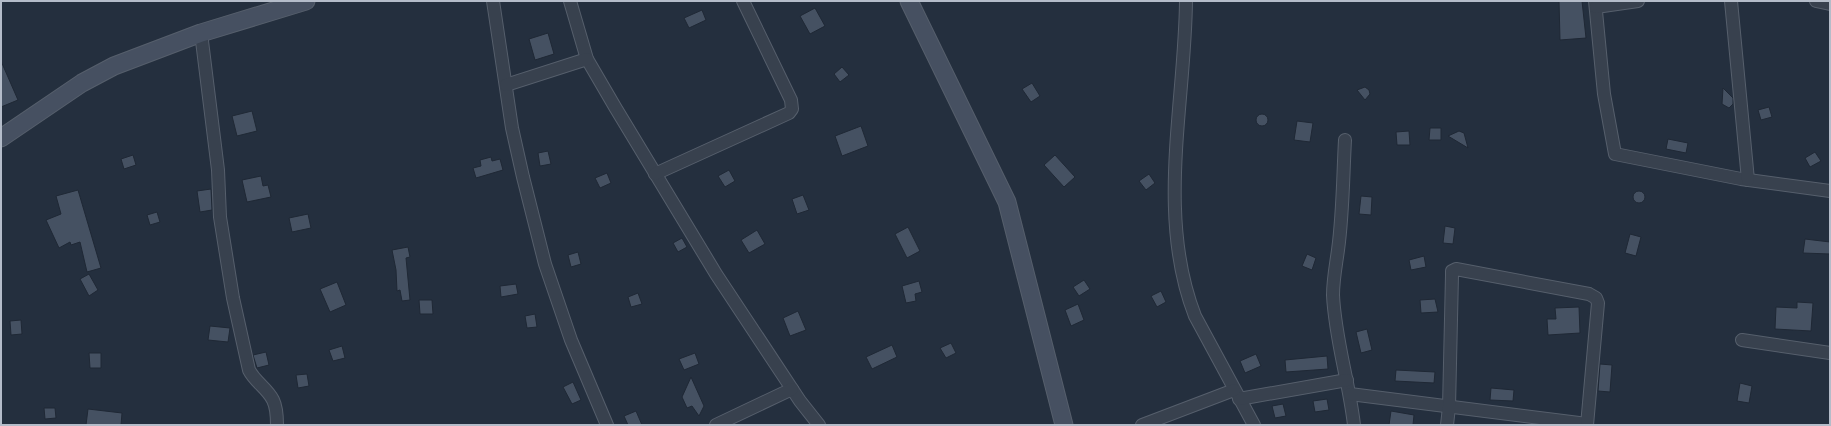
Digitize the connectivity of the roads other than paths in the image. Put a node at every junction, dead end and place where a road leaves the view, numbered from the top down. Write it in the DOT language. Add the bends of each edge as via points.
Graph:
graph roads {
  1 [pos="306,1"];
  2 [pos="493,1"];
  3 [pos="570,1"];
  4 [pos="743,1"];
  5 [pos="909,1"];
  6 [pos="1186,1"];
  7 [pos="1638,1"];
  8 [pos="1731,1"];
  9 [pos="1816,1"];
  10 [pos="1595,4"];
  11 [pos="1830,4"];
  12 [pos="201,33"];
  13 [pos="588,59"];
  14 [pos="506,84"];
  15 [pos="1,138"];
  16 [pos="1346,140"];
  17 [pos="655,174"];
  18 [pos="1748,180"];
  19 [pos="1830,191"];
  20 [pos="1742,340"];
  21 [pos="1830,353"];
  22 [pos="1347,380"];
  23 [pos="792,389"];
  24 [pos="1350,394"];
  25 [pos="1236,395"];
  26 [pos="1450,407"];
  27 [pos="1587,424"];
  28 [pos="277,425"];
  29 [pos="607,425"];
  30 [pos="716,425"];
  31 [pos="819,425"];
  32 [pos="1064,425"];
  33 [pos="1142,425"];
  34 [pos="1254,425"];
  35 [pos="1354,425"];
  36 [pos="1447,425"];
  1 -- 12 [label="street"];
  2 -- 14 [label="street"];
  3 -- 13 [label="street"];
  4 -- 17 [label="street" via="791,100 792,109 789,113"];
  5 -- 32 [label="street" via="1006,202"];
  6 -- 25 [label="street" via="1175,178 1178,245 1188,297 1195,316"];
  7 -- 10 [label="street"];
  8 -- 18 [label="street"];
  9 -- 11 [label="street"];
  10 -- 18 [label="street" via="1604,94 1615,154"];
  12 -- 15 [label="street" via="114,66 82,83"];
  12 -- 28 [label="street" via="218,170 220,218 233,298 249,370 272,399 276,407"];
  13 -- 14 [label="street"];
  13 -- 17 [label="street"];
  14 -- 29 [label="street" via="522,177 545,264 571,340"];
  16 -- 22 [label="street" via="1333,295 1336,332"];
  17 -- 23 [label="street" via="716,274"];
  18 -- 19 [label="street"];
  20 -- 21 [label="street"];
  22 -- 24 [label="street"];
  22 -- 25 [label="street"];
  23 -- 30 [label="street"];
  23 -- 31 [label="street"];
  24 -- 26 [label="street"];
  24 -- 35 [label="street"];
  25 -- 33 [label="street"];
  25 -- 34 [label="street"];
  26 -- 27 [label="street"];
  26 -- 27 [label="street" via="1452,275 1456,269 1589,294 1596,298 1598,303"];
  26 -- 36 [label="street"];
}
